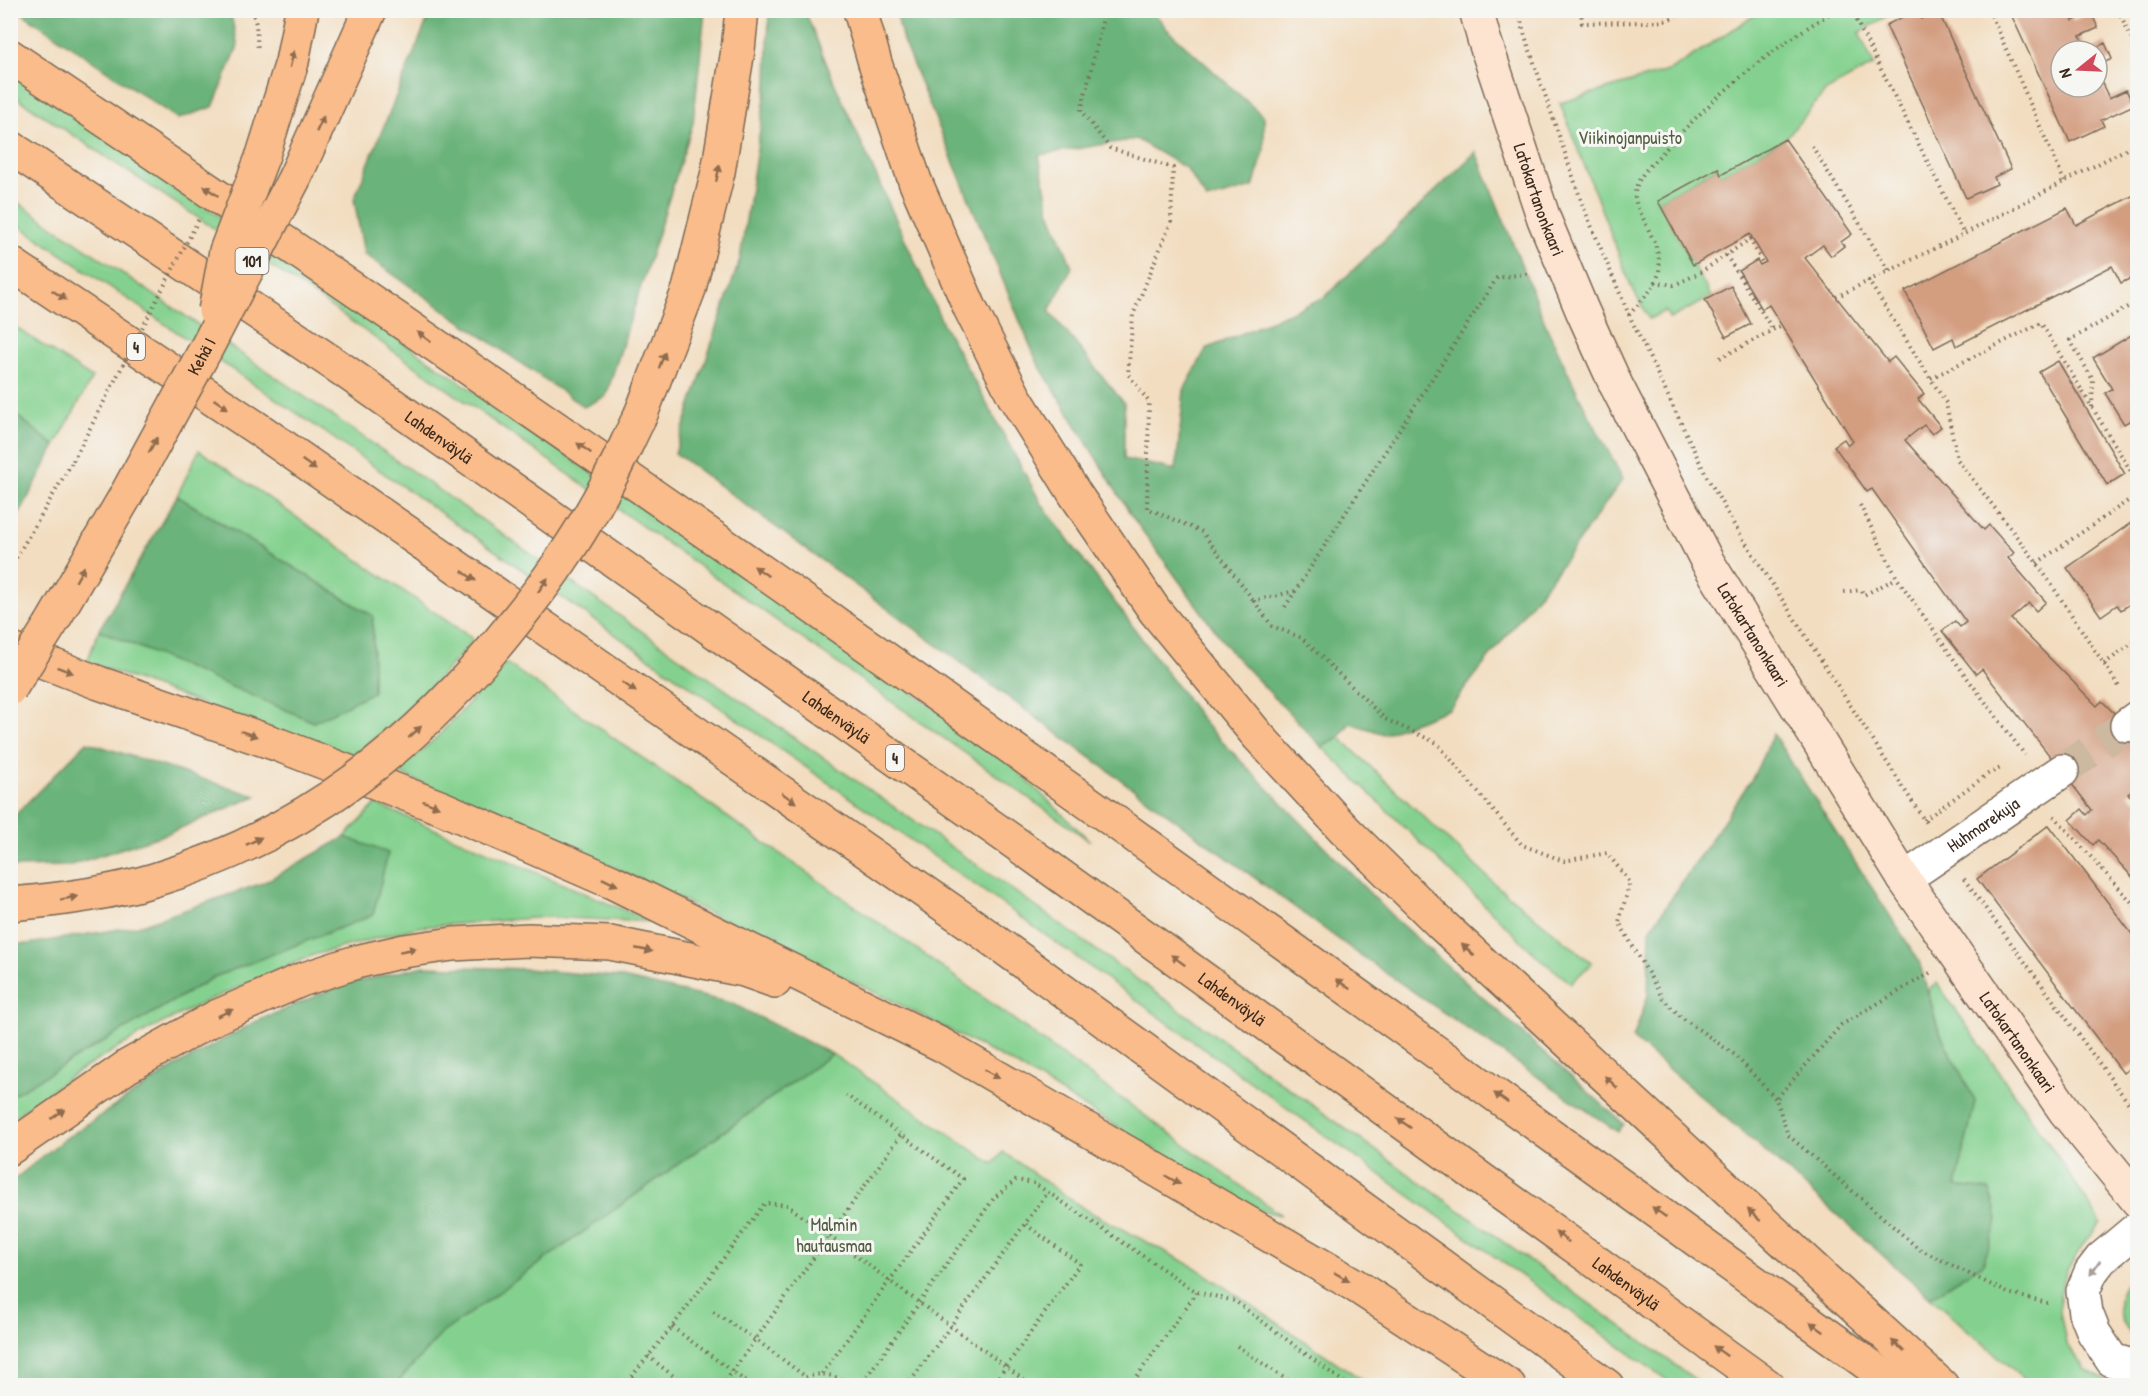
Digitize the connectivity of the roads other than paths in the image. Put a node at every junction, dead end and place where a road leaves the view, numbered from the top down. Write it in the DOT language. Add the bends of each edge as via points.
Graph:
graph roads {
  1 [pos="302,10"];
  2 [pos="370,10"];
  3 [pos="741,10"];
  4 [pos="860,10"];
  5 [pos="1476,10"];
  6 [pos="10,56"];
  7 [pos="10,147"];
  8 [pos="10,263"];
  9 [pos="208,345"];
  10 [pos="10,649"];
  11 [pos="10,688"];
  12 [pos="2062,771"];
  13 [pos="1904,879"];
  14 [pos="10,904"];
  15 [pos="942,1045"];
  16 [pos="10,1148"];
  17 [pos="2138,1200"];
  18 [pos="2138,1228"];
  19 [pos="2138,1368"];
  20 [pos="1509,1386"];
  21 [pos="1607,1386"];
  22 [pos="1768,1386"];
  23 [pos="1898,1386"];
  24 [pos="1942,1386"];
  9 -- 1 [label="highway, one-way, bridge" via="226,251 263,156 292,62"];
  9 -- 2 [label="highway, Kehä I / 101, one-way, bridge" via="295,177"];
  14 -- 3 [label="highway, one-way, bridge" via="61,900 152,880 254,842 348,787 436,712 487,658 543,586 596,505 641,414 689,289 718,172"];
  24 -- 4 [label="highway, one-way" via="1442,925 1345,830 1258,736 1155,610 1020,406 970,308 915,182"];
  5 -- 13 [label="street, Latokartanonkaari" via="1544,219 1616,386 1707,561"];
  23 -- 6 [label="highway, one-way" via="1302,954 819,612 318,264"];
  22 -- 7 [label="highway, Lahdenväylä / 4, one-way" via="1018,845 346,372"];
  8 -- 21 [label="highway, 4, one-way" via="261,431 971,924"];
  11 -- 9 [label="highway, Kehä I / 101, one-way, bridge" via="125,496"];
  10 -- 15 [label="highway, one-way" via="442,808 612,882"];
  12 -- 13 [label="street, Huhmarekuja"];
  13 -- 17 [label="street, Latokartanonkaari" via="2065,1111"];
  16 -- 15 [label="highway, one-way" via="128,1066 216,1017 301,980 356,962 453,944 528,940 610,943 698,960 744,970"];
  15 -- 20 [label="highway, one-way" via="1353,1284"];
  18 -- 19 [label="street, one-way" via="2101,1259 2083,1291 2094,1333 2112,1360"];
}
